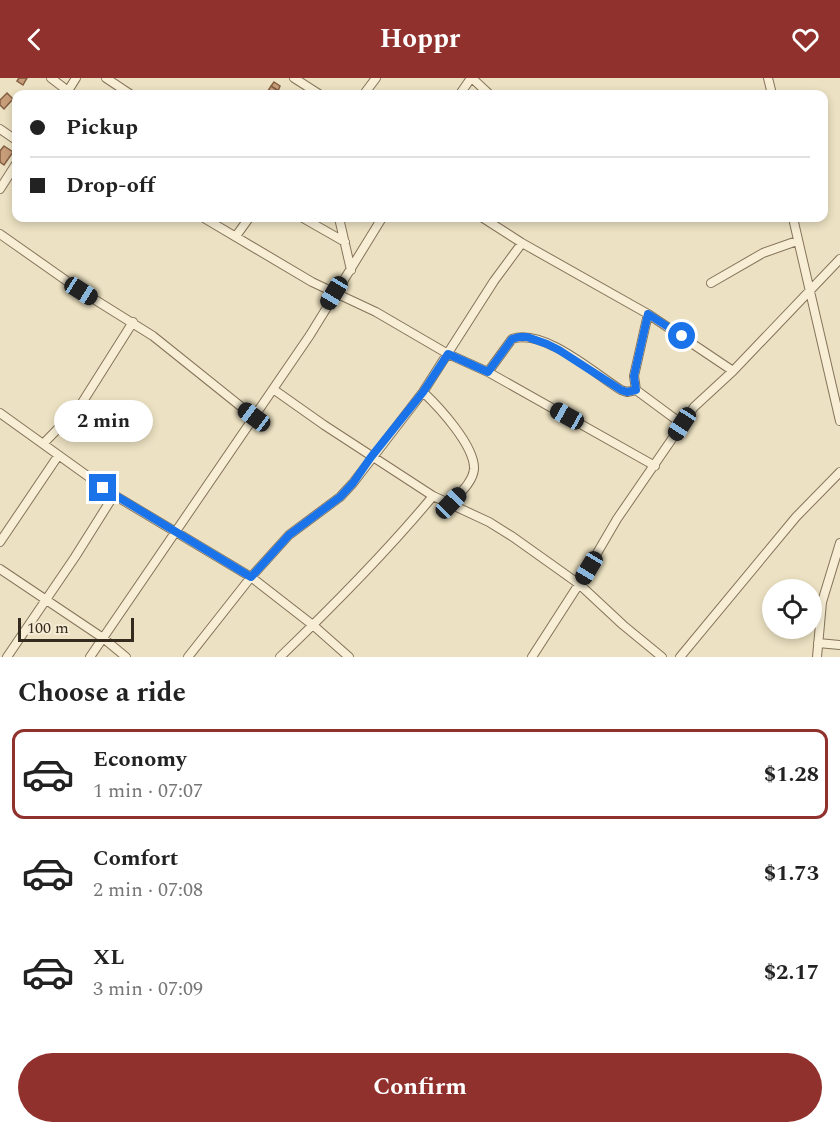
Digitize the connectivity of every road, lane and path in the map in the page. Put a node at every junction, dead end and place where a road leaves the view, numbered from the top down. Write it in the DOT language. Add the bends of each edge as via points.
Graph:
graph roads {
  1 [pos="51,78"];
  2 [pos="106,78"];
  3 [pos="296,78"];
  4 [pos="471,78"];
  5 [pos="64,90"];
  6 [pos="124,90"];
  7 [pos="312,90"];
  8 [pos="484,90"];
  9 [pos="12,171"];
  10 [pos="0,189"];
  11 [pos="211,222"];
  12 [pos="246,222"];
  13 [pos="310,222"];
  14 [pos="340,222"];
  15 [pos="380,222"];
  16 [pos="489,222"];
  17 [pos="794,222"];
  18 [pos="0,234"];
  19 [pos="236,236"];
  20 [pos="797,241"];
  21 [pos="345,242"];
  22 [pos="522,243"];
  23 [pos="840,259"];
  24 [pos="351,270"];
  25 [pos="711,283"];
  26 [pos="810,292"];
  27 [pos="334,293"];
  28 [pos="648,314"];
  29 [pos="133,322"];
  30 [pos="448,354"];
  31 [pos="733,371"];
  32 [pos="488,372"];
  33 [pos="273,389"];
  34 [pos="636,390"];
  35 [pos="423,392"];
  36 [pos="0,414"];
  37 [pos="254,417"];
  38 [pos="840,422"];
  39 [pos="682,424"];
  40 [pos="43,444"];
  41 [pos="58,456"];
  42 [pos="371,457"];
  43 [pos="655,466"];
  44 [pos="840,472"];
  45 [pos="114,495"];
  46 [pos="433,496"];
  47 [pos="451,503"];
  48 [pos="176,532"];
  49 [pos="0,542"];
  50 [pos="840,543"];
  51 [pos="0,569"];
  52 [pos="251,577"];
  53 [pos="579,584"];
  54 [pos="46,600"];
  55 [pos="314,626"];
  56 [pos="103,638"];
  57 [pos="818,643"];
  58 [pos="840,645"];
  59 [pos="7,657"];
  60 [pos="90,657"];
  61 [pos="126,657"];
  62 [pos="188,657"];
  63 [pos="280,657"];
  64 [pos="349,657"];
  65 [pos="532,657"];
  66 [pos="662,657"];
  67 [pos="680,657"];
  68 [pos="817,657"];
  1 -- 5 [label="street"];
  2 -- 6 [label="street"];
  3 -- 7 [label="street"];
  4 -- 8 [label="street"];
  9 -- 10 [label="street"];
  11 -- 19 [label="street"];
  12 -- 19 [label="street"];
  13 -- 21 [label="street"];
  14 -- 21 [label="street"];
  15 -- 24 [label="street"];
  16 -- 22 [label="street"];
  17 -- 20 [label="street"];
  18 -- 29 [label="street"];
  19 -- 27 [label="street"];
  20 -- 25 [label="street" via="763,253"];
  20 -- 26 [label="street"];
  21 -- 24 [label="street"];
  22 -- 28 [label="street"];
  22 -- 30 [label="street"];
  23 -- 26 [label="street"];
  24 -- 27 [label="street"];
  26 -- 31 [label="street"];
  26 -- 38 [label="street"];
  27 -- 30 [label="street" via="376,312"];
  27 -- 33 [label="street"];
  28 -- 31 [label="street"];
  28 -- 34 [label="street" via="634,376"];
  29 -- 37 [label="street"];
  29 -- 40 [label="street" via="80,406"];
  30 -- 32 [label="street"];
  30 -- 35 [label="street"];
  31 -- 39 [label="street" via="694,407"];
  32 -- 34 [label="street" via="512,339 527,337 547,344 621,390"];
  32 -- 43 [label="street"];
  33 -- 37 [label="street"];
  33 -- 42 [label="street"];
  34 -- 39 [label="street"];
  35 -- 42 [label="street"];
  35 -- 47 [label="street" via="442,409 473,461 469,481"];
  36 -- 40 [label="street"];
  37 -- 48 [label="street"];
  39 -- 43 [label="street"];
  40 -- 41 [label="street"];
  41 -- 45 [label="street"];
  41 -- 49 [label="street"];
  42 -- 46 [label="street"];
  42 -- 52 [label="street" via="340,497 289,535"];
  43 -- 53 [label="street" via="617,519"];
  44 -- 67 [label="street" via="796,517"];
  45 -- 48 [label="street"];
  45 -- 54 [label="street"];
  46 -- 47 [label="street"];
  46 -- 55 [label="street"];
  47 -- 53 [label="street" via="513,537"];
  48 -- 52 [label="street"];
  48 -- 56 [label="street"];
  50 -- 57 [label="street" via="822,602"];
  51 -- 54 [label="street"];
  52 -- 55 [label="street"];
  52 -- 62 [label="street"];
  53 -- 65 [label="street"];
  53 -- 66 [label="street"];
  54 -- 56 [label="street"];
  54 -- 59 [label="street"];
  55 -- 63 [label="street"];
  55 -- 64 [label="street"];
  56 -- 60 [label="street"];
  56 -- 61 [label="street"];
  57 -- 58 [label="street"];
  57 -- 68 [label="street"];
}
